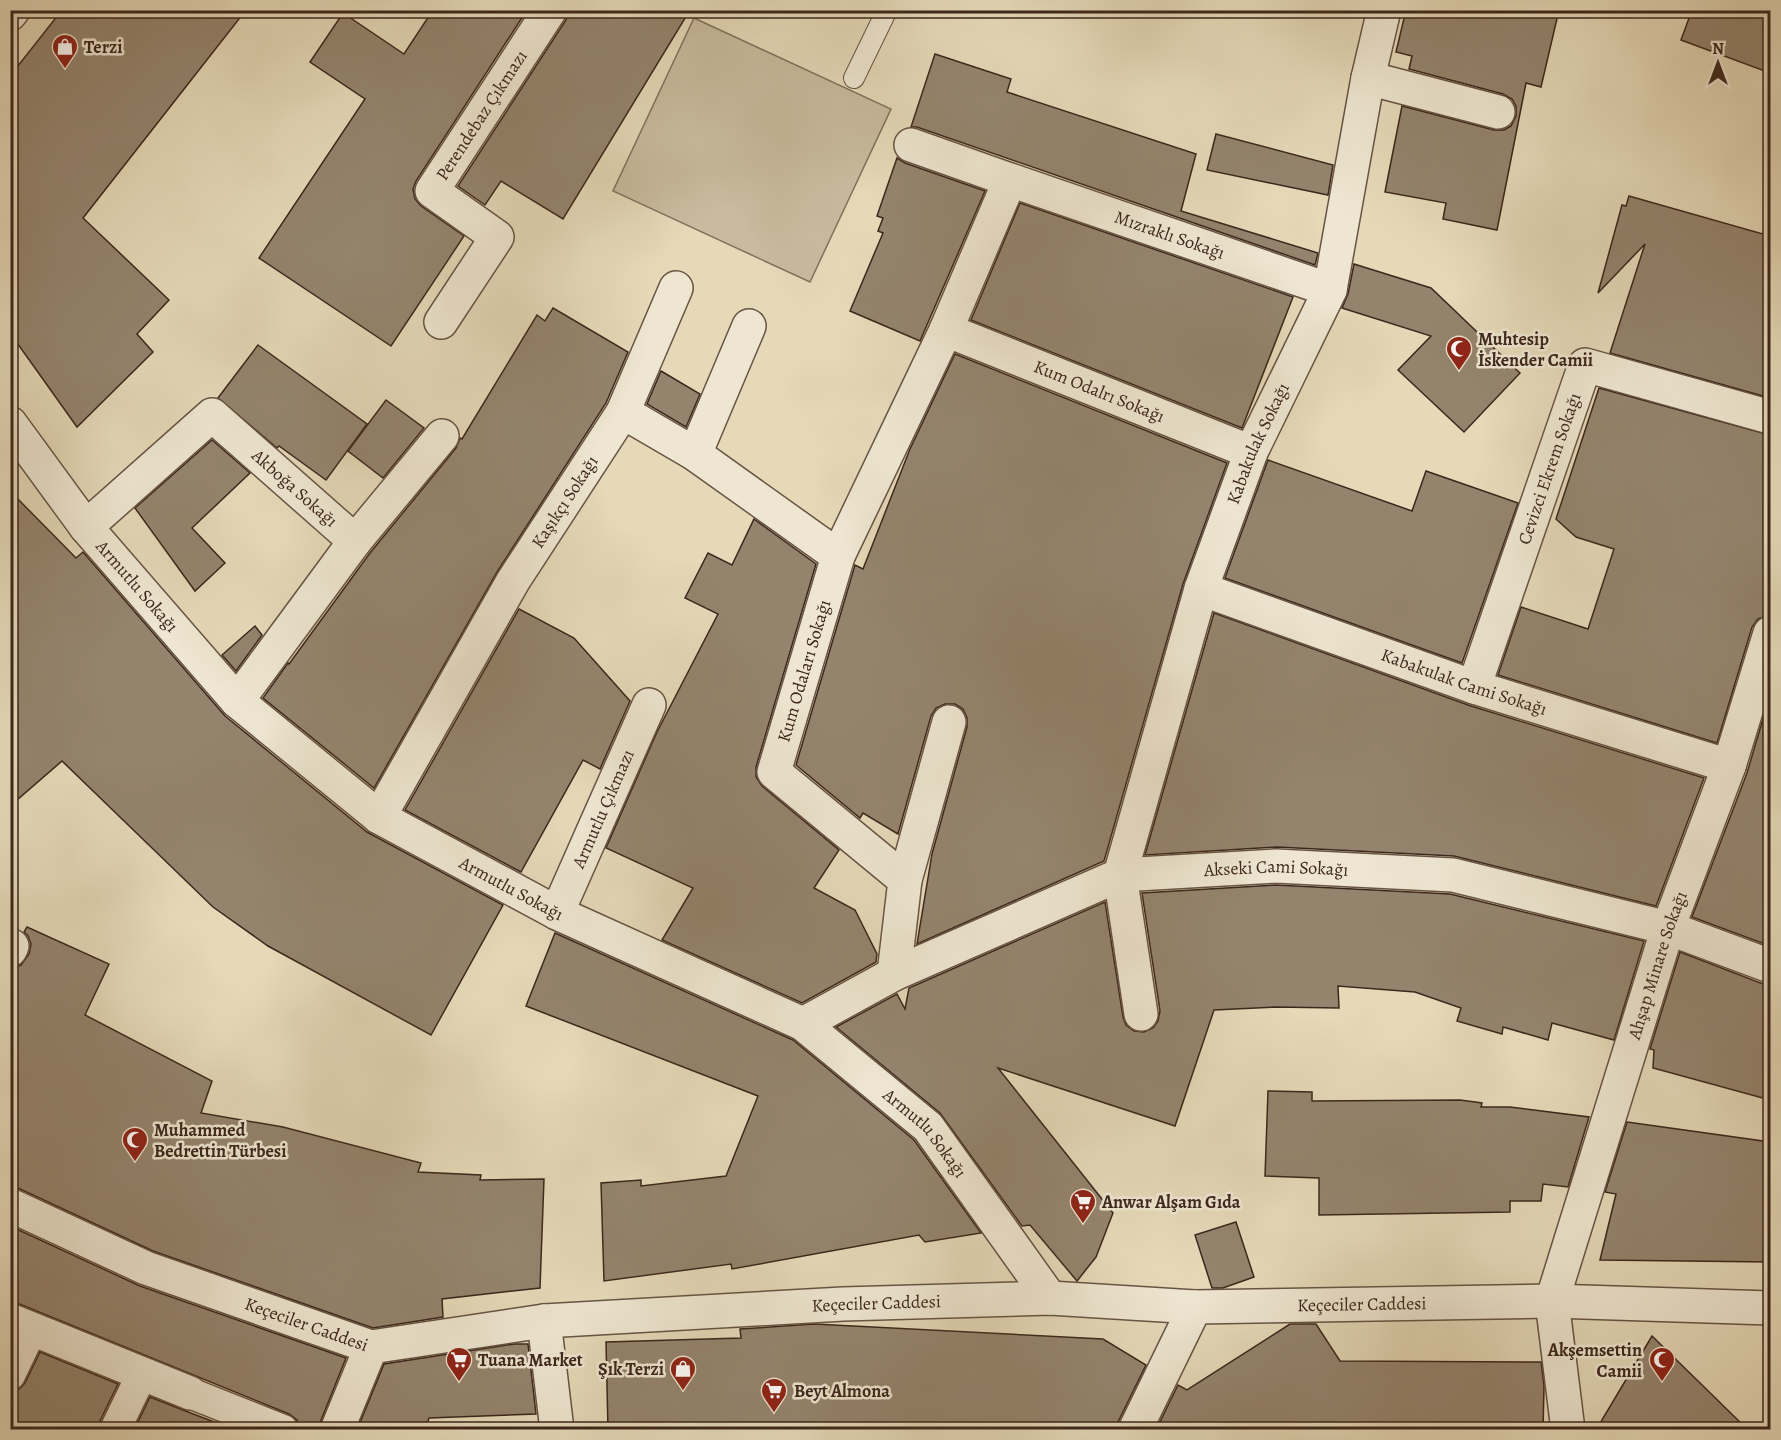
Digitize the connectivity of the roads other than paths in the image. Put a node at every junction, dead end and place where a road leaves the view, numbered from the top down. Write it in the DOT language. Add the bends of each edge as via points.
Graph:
graph roads {
  1 [pos="550,10"];
  2 [pos="887,10"];
  3 [pos="1384,10"];
  4 [pos="854,78"];
  5 [pos="1368,78"];
  6 [pos="1498,112"];
  7 [pos="910,145"];
  8 [pos="1010,180"];
  9 [pos="676,288"];
  10 [pos="1329,290"];
  11 [pos="441,322"];
  12 [pos="749,326"];
  13 [pos="946,330"];
  14 [pos="623,412"];
  15 [pos="1770,417"];
  16 [pos="10,423"];
  17 [pos="442,436"];
  18 [pos="1251,452"];
  19 [pos="694,454"];
  20 [pos="86,527"];
  21 [pos="355,541"];
  22 [pos="838,556"];
  23 [pos="1201,590"];
  24 [pos="1770,633"];
  25 [pos="1474,687"];
  26 [pos="237,701"];
  27 [pos="649,705"];
  28 [pos="949,722"];
  29 [pos="1728,766"];
  30 [pos="379,817"];
  31 [pos="1120,875"];
  32 [pos="905,880"];
  33 [pos="557,913"];
  34 [pos="1668,928"];
  35 [pos="1770,966"];
  36 [pos="894,974"];
  37 [pos="1141,1014"];
  38 [pos="803,1024"];
  39 [pos="10,1205"];
  40 [pos="1050,1298"];
  41 [pos="1552,1301"];
  42 [pos="1195,1307"];
  43 [pos="1770,1308"];
  44 [pos="544,1321"];
  45 [pos="21,1324"];
  46 [pos="371,1347"];
  47 [pos="142,1374"];
  48 [pos="10,1375"];
  49 [pos="190,1393"];
  50 [pos="115,1430"];
  51 [pos="242,1430"];
  52 [pos="337,1430"];
  53 [pos="557,1430"];
  54 [pos="1135,1430"];
  55 [pos="1568,1430"];
  1 -- 11 [label="street, Perendebaz Çıkmazı" via="432,191 497,237"];
  2 -- 4 [label="lane"];
  3 -- 5 [label="street, Kabakulak Sokağı"];
  5 -- 6 [label="street"];
  5 -- 10 [label="street, Kabakulak Sokağı"];
  7 -- 8 [label="street, Mızraklı Sokağı"];
  8 -- 10 [label="street, Mızraklı Sokağı"];
  8 -- 13 [label="street"];
  9 -- 14 [label="street, Kaşıkçı Sokağı"];
  10 -- 18 [label="street, Kabakulak Sokağı"];
  12 -- 19 [label="street"];
  13 -- 18 [label="street, Kum Odalrı Sokağı"];
  13 -- 22 [label="street, Kum Odaları Sokağı"];
  14 -- 19 [label="street"];
  14 -- 30 [label="street, Kaşıkçı Sokağı" via="513,581"];
  15 -- 25 [label="street, Cevizci Ekrem Sokağı" via="1586,365"];
  16 -- 20 [label="street, Armutlu Sokağı"];
  17 -- 21 [label="street"];
  18 -- 23 [label="street, Kabakulak Sokağı"];
  19 -- 22 [label="street"];
  20 -- 21 [label="street, Akboğa Sokağı" via="212,415"];
  20 -- 26 [label="street, Armutlu Sokağı"];
  21 -- 26 [label="street, Akboğa Sokağı"];
  22 -- 32 [label="street, Kum Odaları Sokağı" via="774,772"];
  23 -- 25 [label="street, Kabakulak Cami Sokağı"];
  23 -- 31 [label="street, Kabakulak Sokağı"];
  24 -- 29 [label="street, Ahşap Minare Sokağı"];
  25 -- 29 [label="street, Kabakulak Cami Sokağı"];
  26 -- 30 [label="street, Armutlu Sokağı"];
  27 -- 33 [label="street, Armutlu Çıkmazı"];
  28 -- 32 [label="street"];
  29 -- 34 [label="street, Ahşap Minare Sokağı"];
  30 -- 33 [label="street, Armutlu Sokağı"];
  31 -- 34 [label="street, Akseki Cami Sokağı" via="1276,866 1453,875"];
  31 -- 36 [label="street, Akseki Cami Sokağı"];
  31 -- 37 [label="street"];
  32 -- 36 [label="street"];
  33 -- 38 [label="street, Armutlu Sokağı"];
  34 -- 35 [label="street, Akseki Cami Sokağı"];
  34 -- 41 [label="street, Ahşap Minare Sokağı"];
  36 -- 38 [label="street, Akseki Cami Sokağı"];
  38 -- 40 [label="street, Armutlu Sokağı" via="928,1127"];
  39 -- 46 [label="street, Keçeciler Caddesi" via="146,1268"];
  40 -- 42 [label="street, Keçeciler Caddesi"];
  40 -- 44 [label="street, Keçeciler Caddesi" via="843,1304"];
  41 -- 42 [label="street, Keçeciler Caddesi"];
  41 -- 43 [label="street, Keçeciler Caddesi"];
  41 -- 55 [label="street"];
  42 -- 54 [label="street"];
  44 -- 46 [label="street, Keçeciler Caddesi"];
  44 -- 53 [label="street"];
  45 -- 47 [label="street"];
  45 -- 48 [label="street"];
  46 -- 52 [label="street"];
  47 -- 49 [label="street"];
  47 -- 50 [label="street"];
  49 -- 51 [label="street" via="242,1413 283,1430 248,1416"];
}
